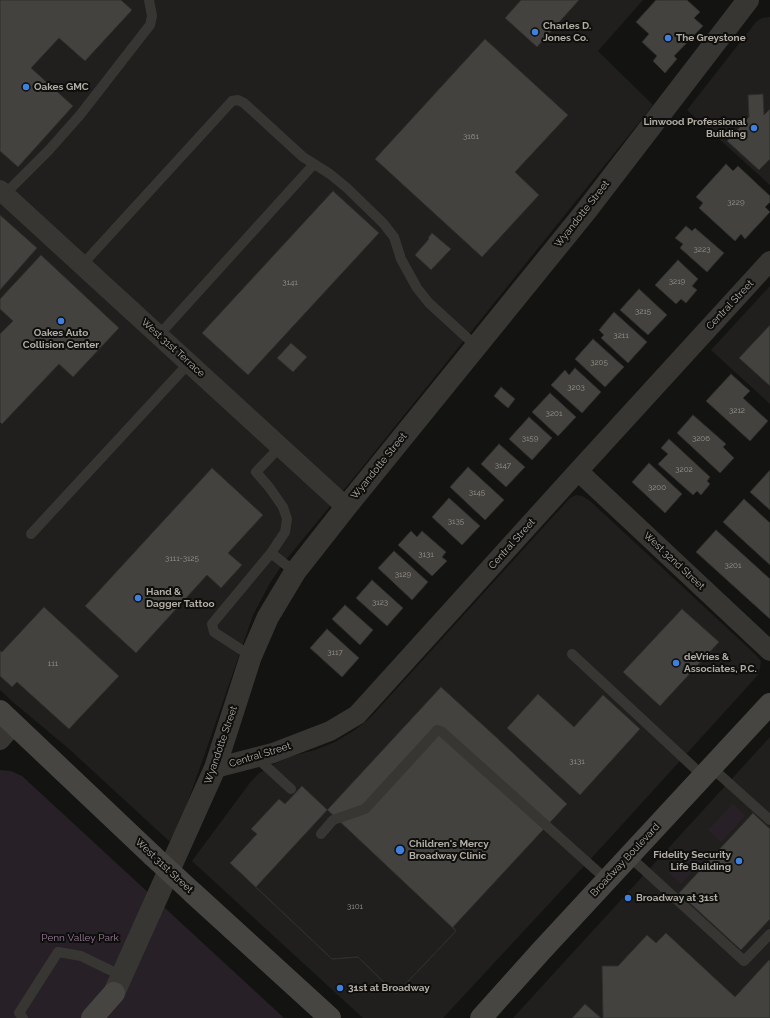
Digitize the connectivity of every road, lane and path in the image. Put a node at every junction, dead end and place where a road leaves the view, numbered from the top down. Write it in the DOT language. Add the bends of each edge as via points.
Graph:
graph roads {
  1 [pos="149,0"];
  2 [pos="748,0"];
  3 [pos="314,164"];
  4 [pos="2,192"];
  5 [pos="770,261"];
  6 [pos="82,265"];
  7 [pos="159,335"];
  8 [pos="476,346"];
  9 [pos="189,363"];
  10 [pos="280,447"];
  11 [pos="578,471"];
  12 [pos="346,507"];
  13 [pos="31,534"];
  14 [pos="271,553"];
  15 [pos="295,572"];
  16 [pos="770,651"];
  17 [pos="572,654"];
  18 [pos="251,656"];
  19 [pos="770,704"];
  20 [pos="5,725"];
  21 [pos="256,757"];
  22 [pos="215,768"];
  23 [pos="707,772"];
  24 [pos="291,789"];
  25 [pos="770,820"];
  26 [pos="321,834"];
  27 [pos="629,856"];
  28 [pos="607,880"];
  29 [pos="770,934"];
  30 [pos="118,985"];
  31 [pos="21,1015"];
  32 [pos="92,1018"];
  33 [pos="113,1018"];
  34 [pos="330,1018"];
  35 [pos="482,1018"];
  1 -- 4 [label="lane" via="152,16 150,25 80,116 49,150"];
  2 -- 8 [label="street, Wyandotte Street" via="591,204"];
  3 -- 6 [label="lane" via="244,103 232,101"];
  3 -- 7 [label="lane"];
  3 -- 8 [label="lane" via="347,188 383,223 394,237 401,259 416,288"];
  4 -- 6 [label="street, West 31st Terrace"];
  5 -- 11 [label="street, Central Street"];
  6 -- 7 [label="street, West 31st Terrace"];
  7 -- 9 [label="street, West 31st Terrace"];
  8 -- 12 [label="street, Wyandotte Street"];
  9 -- 10 [label="street, West 31st Terrace"];
  9 -- 13 [label="lane"];
  10 -- 12 [label="street, West 31st Terrace"];
  10 -- 14 [label="lane" via="256,472 283,507 286,519 285,532"];
  11 -- 16 [label="street, West 32nd Street"];
  11 -- 21 [label="street, Central Street" via="357,715 330,732"];
  12 -- 15 [label="street, Wyandotte Street"];
  14 -- 15 [label="lane"];
  14 -- 18 [label="lane" via="212,624 214,632"];
  15 -- 18 [label="street, Wyandotte Street" via="268,617"];
  17 -- 23 [label="lane"];
  18 -- 22 [label="street, Wyandotte Street"];
  19 -- 23 [label="main road, Broadway Boulevard"];
  20 -- 34 [label="main road, West 31st Street, bridge"];
  21 -- 22 [label="street, Central Street"];
  21 -- 24 [label="lane"];
  22 -- 30 [label="street, Wyandotte Street"];
  23 -- 25 [label="lane"];
  23 -- 27 [label="main road, Broadway Boulevard"];
  26 -- 28 [label="lane" via="333,820 365,809 437,730"];
  27 -- 28 [label="main road, Broadway Boulevard"];
  27 -- 29 [label="lane" via="744,961"];
  28 -- 35 [label="main road, Broadway Boulevard"];
  30 -- 31 [label="lane" via="81,956 58,952"];
  30 -- 32 [label="main road"];
  30 -- 33 [label="main road"];
}
